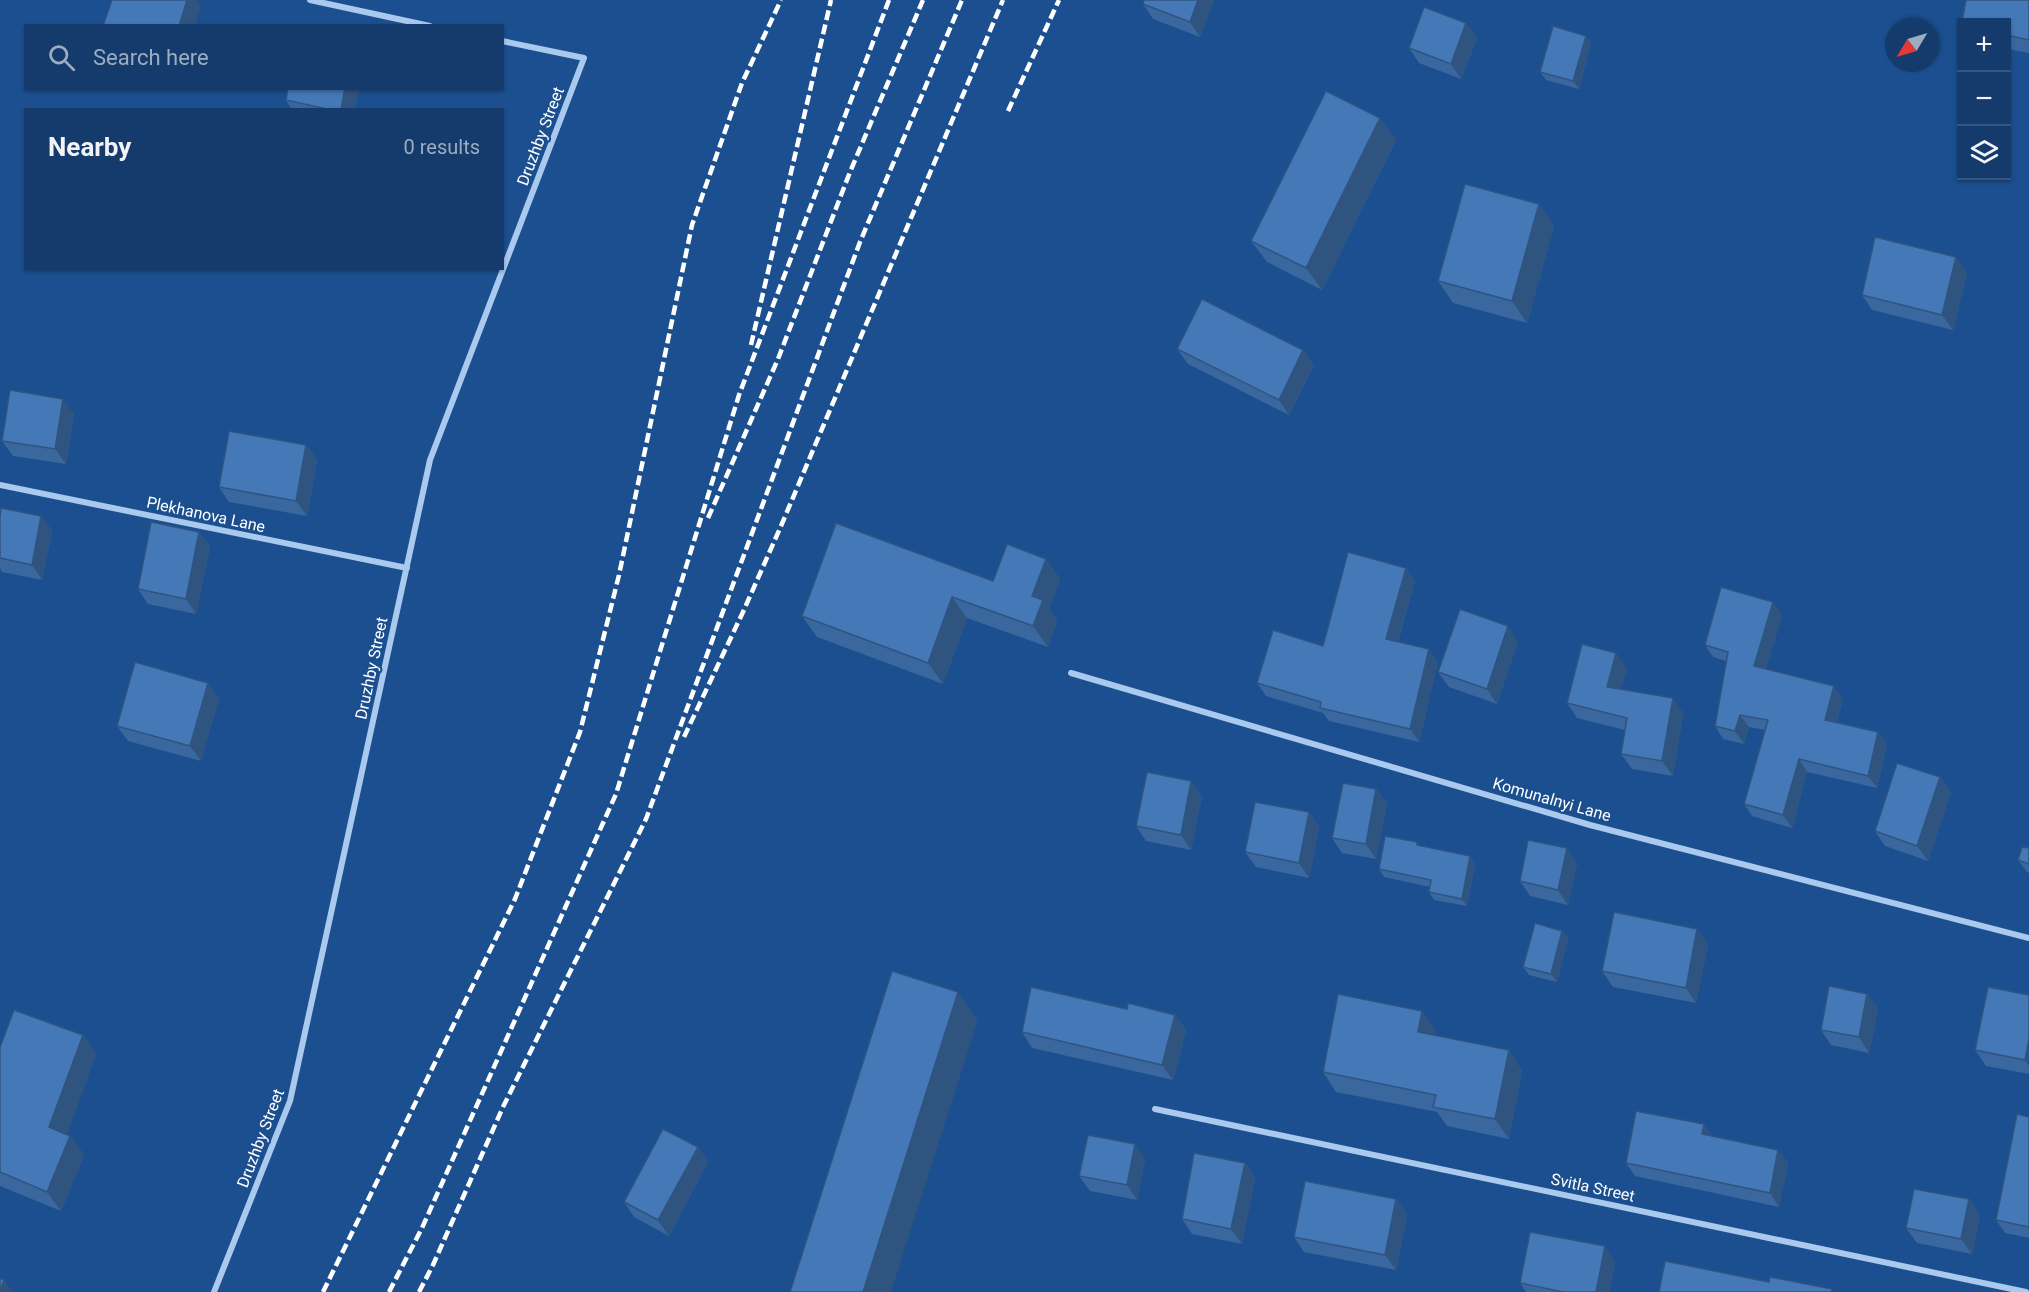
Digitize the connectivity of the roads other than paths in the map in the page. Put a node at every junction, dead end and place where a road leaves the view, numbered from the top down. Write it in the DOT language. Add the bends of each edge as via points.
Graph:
graph roads {
  1 [pos="310,0"];
  2 [pos="421,24"];
  3 [pos="504,41"];
  4 [pos="504,267"];
  5 [pos="503,270"];
  6 [pos="0,485"];
  7 [pos="406,568"];
  8 [pos="1071,673"];
  9 [pos="2029,938"];
  10 [pos="1155,1109"];
  11 [pos="214,1292"];
  12 [pos="2026,1292"];
  1 -- 2 [label="street"];
  3 -- 4 [label="street, Druzhby Street" via="584,58"];
  5 -- 7 [label="street, Druzhby Street" via="430,460"];
  6 -- 7 [label="street, Plekhanova Lane"];
  7 -- 11 [label="street, Druzhby Street" via="290,1101"];
  8 -- 9 [label="street, Komunalnyi Lane" via="1590,825"];
  10 -- 12 [label="street, Svitla Street"];
}
